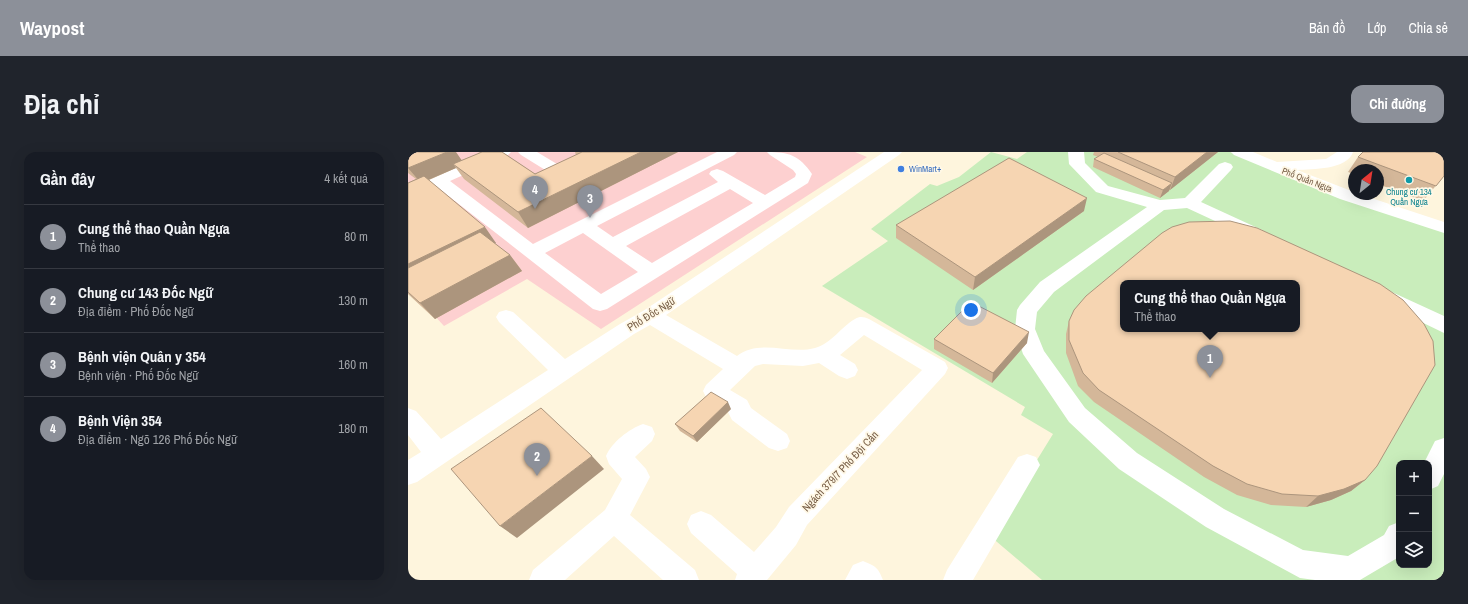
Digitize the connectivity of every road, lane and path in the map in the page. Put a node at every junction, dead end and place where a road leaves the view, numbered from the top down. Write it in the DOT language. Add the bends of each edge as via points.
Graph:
graph roads {
  1 [pos="503,152"];
  2 [pos="526,152"];
  3 [pos="729,152"];
  4 [pos="775,152"];
  5 [pos="894,152"];
  6 [pos="1076,152"];
  7 [pos="1345,152"];
  8 [pos="1251,154"];
  9 [pos="702,165"];
  10 [pos="1273,166"];
  11 [pos="1225,167"];
  12 [pos="561,173"];
  13 [pos="438,180"];
  14 [pos="730,182"];
  15 [pos="415,190"];
  16 [pos="764,202"];
  17 [pos="1190,202"];
  18 [pos="1160,205"];
  19 [pos="585,226"];
  20 [pos="1444,228"];
  21 [pos="711,235"];
  22 [pos="1268,240"];
  23 [pos="613,245"];
  24 [pos="532,252"];
  25 [pos="741,254"];
  26 [pos="651,272"];
  27 [pos="1366,287"];
  28 [pos="600,304"];
  29 [pos="650,316"];
  30 [pos="506,317"];
  31 [pos="1444,324"];
  32 [pos="627,329"];
  33 [pos="823,355"];
  34 [pos="739,367"];
  35 [pos="847,370"];
  36 [pos="563,371"];
  37 [pos="408,418"];
  38 [pos="643,434"];
  39 [pos="778,441"];
  40 [pos="1444,449"];
  41 [pos="438,454"];
  42 [pos="1027,465"];
  43 [pos="1432,472"];
  44 [pos="408,474"];
  45 [pos="614,518"];
  46 [pos="701,524"];
  47 [pos="1396,541"];
  48 [pos="753,576"];
  49 [pos="965,577"];
  50 [pos="543,580"];
  51 [pos="685,580"];
  52 [pos="859,580"];
  53 [pos="869,580"];
  1 -- 13 [label="street"];
  2 -- 12 [label="street"];
  3 -- 9 [label="street"];
  4 -- 16 [label="street" via="804,174 802,180"];
  5 -- 25 [label="street, Phố Đốc Ngữ"];
  6 -- 18 [label="street" via="1077,164 1102,189"];
  7 -- 10 [label="street" via="1329,163"];
  8 -- 10 [label="street, Phố Quần Ngựa"];
  9 -- 14 [label="street"];
  9 -- 19 [label="street"];
  10 -- 20 [label="street, Phố Quần Ngựa" via="1346,195"];
  11 -- 17 [label="street"];
  13 -- 15 [label="street"];
  13 -- 24 [label="street"];
  14 -- 16 [label="street"];
  14 -- 23 [label="street"];
  16 -- 21 [label="street"];
  17 -- 18 [label="street"];
  17 -- 22 [label="street"];
  18 -- 47 [label="street" via="1047,287 1027,310 1026,329 1034,354 1077,415 1128,461 1215,518 1300,564 1350,570 1394,545"];
  19 -- 23 [label="street"];
  19 -- 24 [label="street"];
  21 -- 25 [label="street"];
  21 -- 26 [label="street"];
  23 -- 26 [label="street"];
  24 -- 28 [label="street"];
  25 -- 29 [label="street, Phố Đốc Ngữ"];
  26 -- 28 [label="street"];
  27 -- 31 [label="street"];
  28 -- 32 [label="street"];
  29 -- 32 [label="street, Phố Đốc Ngữ"];
  29 -- 34 [label="street"];
  30 -- 36 [label="street"];
  32 -- 36 [label="street, Phố Đốc Ngữ"];
  33 -- 34 [label="street" via="763,355 747,360"];
  33 -- 35 [label="street"];
  33 -- 48 [label="street, Ngách 379/7 Phố Đội Cấn" via="862,324 937,368 826,484 798,516 786,536"];
  34 -- 39 [label="street" via="714,390 739,407 740,413"];
  36 -- 41 [label="street, Phố Đốc Ngữ"];
  37 -- 41 [label="street"];
  38 -- 45 [label="street" via="618,456 636,477"];
  40 -- 43 [label="street"];
  41 -- 44 [label="street, Phố Đốc Ngữ"];
  42 -- 49 [label="street"];
  45 -- 50 [label="street"];
  45 -- 51 [label="street"];
  46 -- 48 [label="street"];
  52 -- 53 [label="street" via="863,575"];
}
